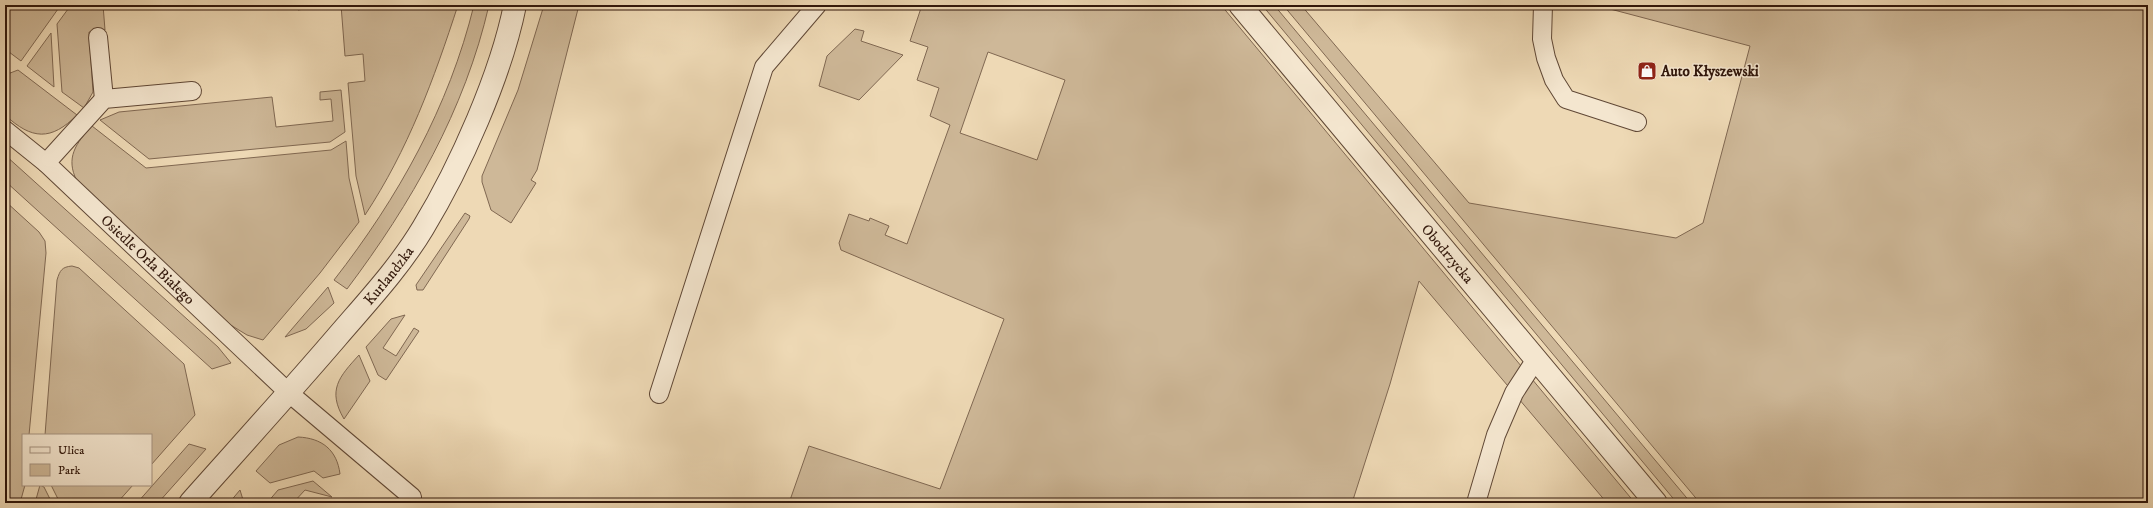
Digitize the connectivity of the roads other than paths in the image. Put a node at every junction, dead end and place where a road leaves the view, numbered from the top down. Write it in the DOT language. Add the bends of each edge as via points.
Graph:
graph roads {
  1 [pos="515,5"];
  2 [pos="817,5"];
  3 [pos="1240,5"];
  4 [pos="1543,5"];
  5 [pos="98,37"];
  6 [pos="192,91"];
  7 [pos="104,99"];
  8 [pos="1637,122"];
  9 [pos="5,130"];
  10 [pos="46,163"];
  11 [pos="1536,359"];
  12 [pos="289,393"];
  13 [pos="659,394"];
  14 [pos="412,496"];
  15 [pos="190,503"];
  16 [pos="1476,503"];
  17 [pos="1656,503"];
  1 -- 12 [label="street, Kurlandzka" via="482,108 457,165 423,229 381,287"];
  2 -- 13 [label="lane" via="764,67"];
  3 -- 11 [label="street, Obodrzycka"];
  4 -- 8 [label="lane" via="1542,39 1546,58 1554,80 1566,99"];
  5 -- 7 [label="lane"];
  6 -- 7 [label="lane"];
  7 -- 10 [label="lane"];
  9 -- 10 [label="lane, Osiedle Orła Białego"];
  10 -- 12 [label="lane, Osiedle Orła Białego"];
  11 -- 16 [label="lane" via="1514,393 1496,435"];
  11 -- 17 [label="street, Obodrzycka"];
  12 -- 14 [label="lane, Osiedle Orła Białego"];
  12 -- 15 [label="street, Kurlandzka"];
}
